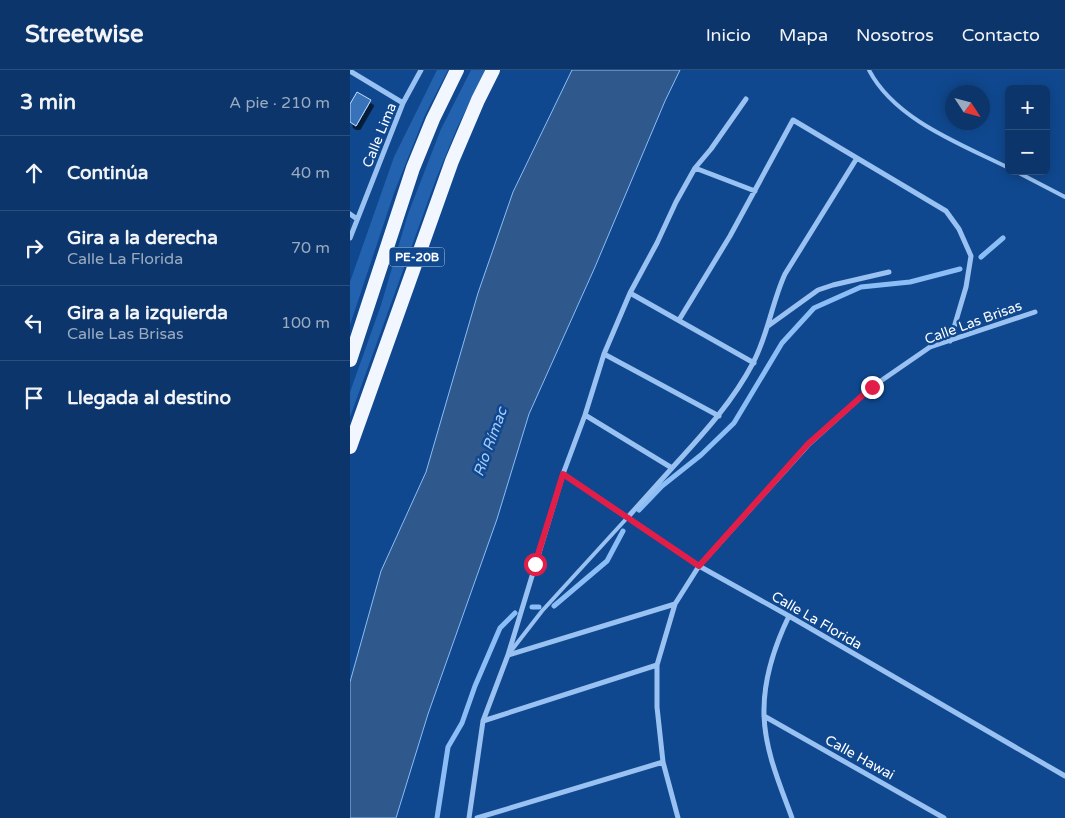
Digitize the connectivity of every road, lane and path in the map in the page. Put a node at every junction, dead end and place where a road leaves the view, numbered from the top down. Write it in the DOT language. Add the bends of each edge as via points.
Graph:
graph roads {
  1 [pos="421,70"];
  2 [pos="457,70"];
  3 [pos="493,70"];
  4 [pos="869,70"];
  5 [pos="350,71"];
  6 [pos="746,99"];
  7 [pos="403,103"];
  8 [pos="857,158"];
  9 [pos="1005,166"];
  10 [pos="695,168"];
  11 [pos="1023,175"];
  12 [pos="755,191"];
  13 [pos="1065,197"];
  14 [pos="350,214"];
  15 [pos="357,219"];
  16 [pos="350,238"];
  17 [pos="889,272"];
  18 [pos="630,293"];
  19 [pos="1035,312"];
  20 [pos="679,320"];
  21 [pos="768,327"];
  22 [pos="950,341"];
  23 [pos="604,354"];
  24 [pos="350,360"];
  25 [pos="754,363"];
  26 [pos="585,415"];
  27 [pos="719,416"];
  28 [pos="350,447"];
  29 [pos="672,468"];
  30 [pos="563,474"];
  31 [pos="627,518"];
  32 [pos="699,566"];
  33 [pos="675,604"];
  34 [pos="789,616"];
  35 [pos="508,655"];
  36 [pos="658,665"];
  37 [pos="764,716"];
  38 [pos="483,721"];
  39 [pos="663,762"];
  40 [pos="1065,776"];
  41 [pos="469,818"];
  42 [pos="477,818"];
  43 [pos="678,818"];
  44 [pos="792,818"];
  45 [pos="944,818"];
  1 -- 7 [label="street, Calle Lima"];
  2 -- 24 [label="highway, PE-20B" via="413,168"];
  3 -- 28 [label="highway, PE-20B" via="452,161"];
  4 -- 9 [label="lane" via="902,110"];
  5 -- 7 [label="street"];
  6 -- 10 [label="street"];
  7 -- 15 [label="street, Calle Lima"];
  8 -- 12 [label="street" via="793,120"];
  8 -- 21 [label="street" via="779,287"];
  8 -- 22 [label="street" via="946,211 959,229 971,256 966,287"];
  10 -- 12 [label="street"];
  10 -- 18 [label="street"];
  11 -- 13 [label="lane"];
  12 -- 20 [label="street"];
  14 -- 15 [label="street"];
  15 -- 16 [label="street, Calle Lima"];
  17 -- 21 [label="street" via="818,290"];
  18 -- 20 [label="street"];
  18 -- 23 [label="street"];
  19 -- 22 [label="street, Calle Las Brisas"];
  20 -- 25 [label="street"];
  21 -- 25 [label="street"];
  22 -- 32 [label="street, Calle Las Brisas" via="930,347 872,387 839,415 808,444"];
  23 -- 26 [label="street"];
  23 -- 27 [label="street"];
  25 -- 27 [label="street"];
  26 -- 29 [label="street"];
  26 -- 30 [label="street"];
  27 -- 29 [label="street"];
  29 -- 31 [label="street"];
  30 -- 31 [label="street, Calle La Florida"];
  30 -- 35 [label="street"];
  31 -- 32 [label="street, Calle La Florida"];
  31 -- 35 [label="lane" via="547,605"];
  32 -- 33 [label="street, Calle Las Brisas"];
  32 -- 34 [label="street, Calle La Florida"];
  33 -- 35 [label="street"];
  33 -- 36 [label="street, Calle Las Brisas"];
  34 -- 37 [label="street" via="774,651"];
  34 -- 40 [label="street, Calle La Florida"];
  35 -- 38 [label="street"];
  36 -- 38 [label="street"];
  36 -- 39 [label="street, Calle Las Brisas" via="657,707"];
  37 -- 44 [label="street" via="768,748"];
  37 -- 45 [label="street, Calle Hawai"];
  38 -- 41 [label="street"];
  39 -- 42 [label="street"];
  39 -- 43 [label="street, Calle Las Brisas"];
}
